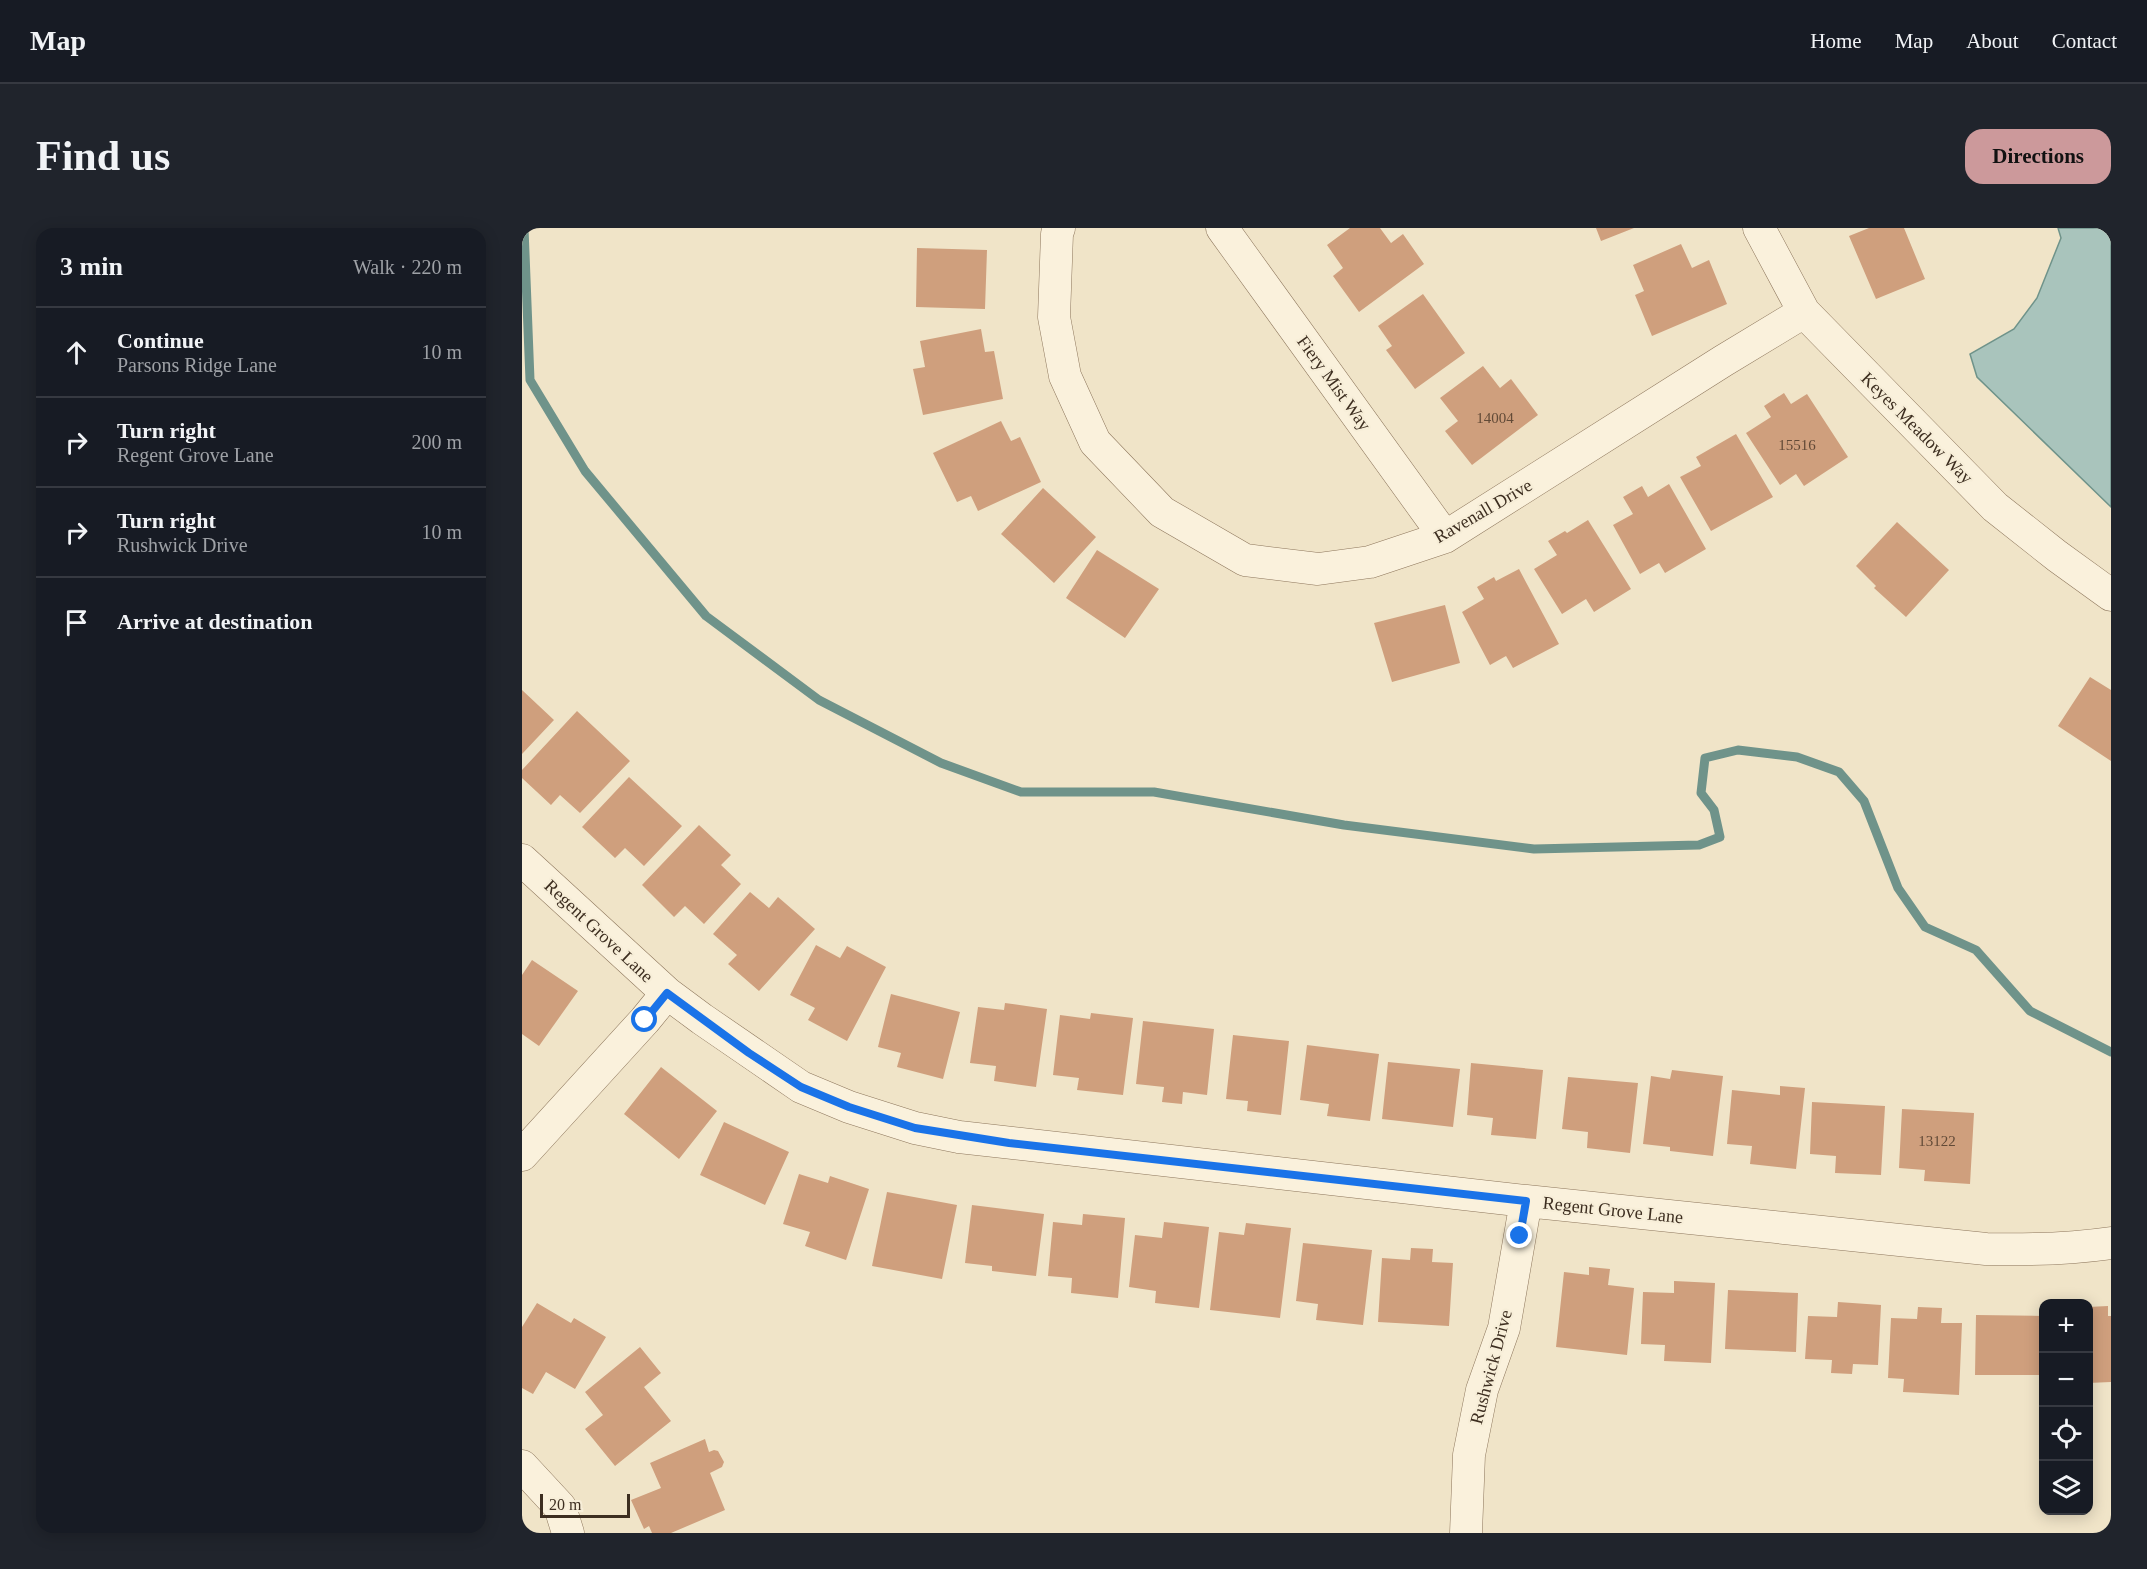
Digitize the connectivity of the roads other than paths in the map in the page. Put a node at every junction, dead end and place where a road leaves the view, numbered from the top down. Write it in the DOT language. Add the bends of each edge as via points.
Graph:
graph roads {
  1 [pos="1059,228"];
  2 [pos="1222,228"];
  3 [pos="1759,228"];
  4 [pos="1804,312"];
  5 [pos="1445,537"];
  6 [pos="2111,595"];
  7 [pos="522,860"];
  8 [pos="667,993"];
  9 [pos="522,1155"];
  10 [pos="1526,1201"];
  11 [pos="2111,1244"];
  12 [pos="522,1466"];
  13 [pos="568,1533"];
  14 [pos="1466,1533"];
  1 -- 5 [label="street, Ravenall Drive" via="1054,317 1065,376 1095,442 1162,512 1245,560 1318,569 1370,562"];
  2 -- 5 [label="street, Fiery Mist Way"];
  3 -- 4 [label="street, Keyes Meadow Way"];
  4 -- 5 [label="street, Ravenall Drive"];
  4 -- 6 [label="street, Keyes Meadow Way" via="1995,507"];
  7 -- 8 [label="street, Regent Grove Lane"];
  8 -- 9 [label="street"];
  8 -- 10 [label="street, Regent Grove Lane" via="801,1087 915,1128 1009,1143"];
  10 -- 11 [label="street, Regent Grove Lane" via="1986,1249"];
  10 -- 14 [label="street, Rushwick Drive" via="1504,1328 1482,1390 1469,1455"];
  12 -- 13 [label="street" via="560,1507"];
}
